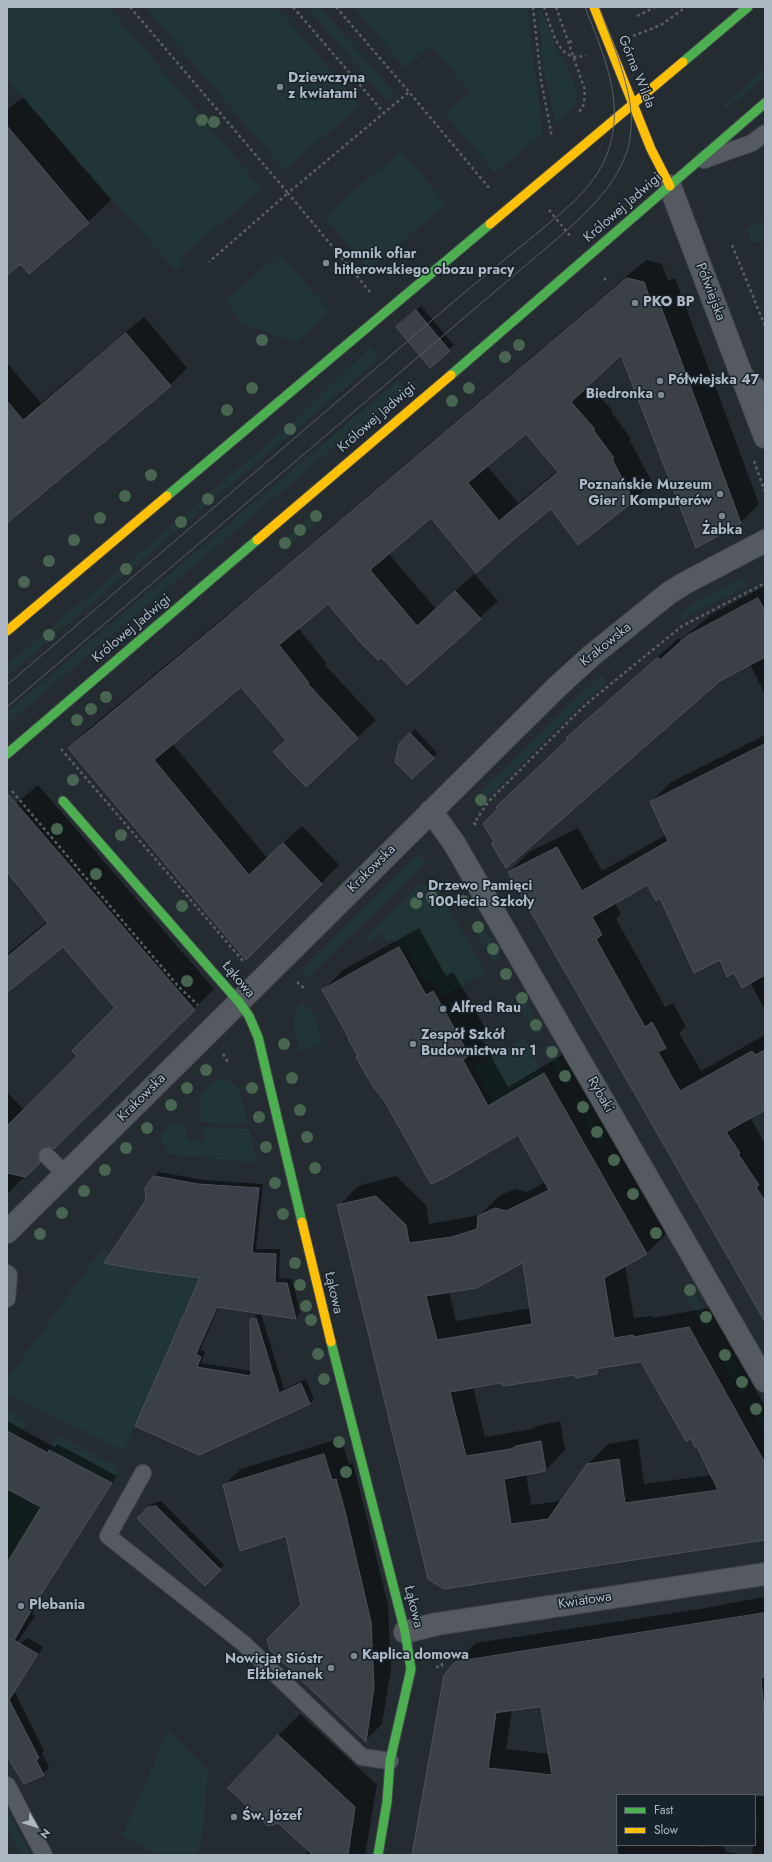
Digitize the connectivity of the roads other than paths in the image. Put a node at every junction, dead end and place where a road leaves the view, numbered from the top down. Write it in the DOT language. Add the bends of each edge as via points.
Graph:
graph roads {
  1 [pos="594,7"];
  2 [pos="748,7"];
  3 [pos="633,103"];
  4 [pos="765,103"];
  5 [pos="765,133"];
  6 [pos="651,149"];
  7 [pos="697,162"];
  8 [pos="670,186"];
  9 [pos="740,371"];
  10 [pos="765,394"];
  11 [pos="765,437"];
  12 [pos="765,541"];
  13 [pos="7,631"];
  14 [pos="7,754"];
  15 [pos="63,802"];
  16 [pos="431,811"];
  17 [pos="239,1002"];
  18 [pos="47,1156"];
  19 [pos="65,1174"];
  20 [pos="7,1232"];
  21 [pos="7,1273"];
  22 [pos="7,1298"];
  23 [pos="765,1381"];
  24 [pos="142,1472"];
  25 [pos="765,1574"];
  26 [pos="406,1632"];
  27 [pos="390,1761"];
  28 [pos="7,1785"];
  29 [pos="44,1855"];
  30 [pos="378,1855"];
  1 -- 3 [label="street, Górna Wilda"];
  2 -- 3 [label="street"];
  3 -- 6 [label="street, Górna Wilda"];
  3 -- 13 [label="street"];
  4 -- 7 [label="street, Królowej Jadwigi"];
  5 -- 7 [label="lane" via="752,143"];
  6 -- 8 [label="street, Półwiejska"];
  7 -- 8 [label="street, Królowej Jadwigi"];
  8 -- 9 [label="street, Półwiejska"];
  8 -- 14 [label="street, Królowej Jadwigi"];
  9 -- 10 [label="lane"];
  9 -- 11 [label="street, Półwiejska"];
  12 -- 16 [label="street, Krakowska" via="669,593 591,656 556,687"];
  15 -- 17 [label="street, Łąkowa"];
  16 -- 17 [label="street, Krakowska"];
  16 -- 23 [label="street, Rybaki" via="454,843"];
  17 -- 19 [label="street, Krakowska"];
  17 -- 26 [label="street, Łąkowa" via="249,1016 258,1037 329,1333"];
  18 -- 19 [label="lane"];
  19 -- 20 [label="street, Krakowska"];
  21 -- 22 [label="lane"];
  24 -- 27 [label="lane" via="108,1536 243,1643 362,1758"];
  25 -- 26 [label="street, Kwiatowa" via="445,1623"];
  26 -- 27 [label="street, Łąkowa" via="410,1669"];
  27 -- 30 [label="street, Łąkowa" via="387,1802"];
  28 -- 29 [label="lane"];
}
